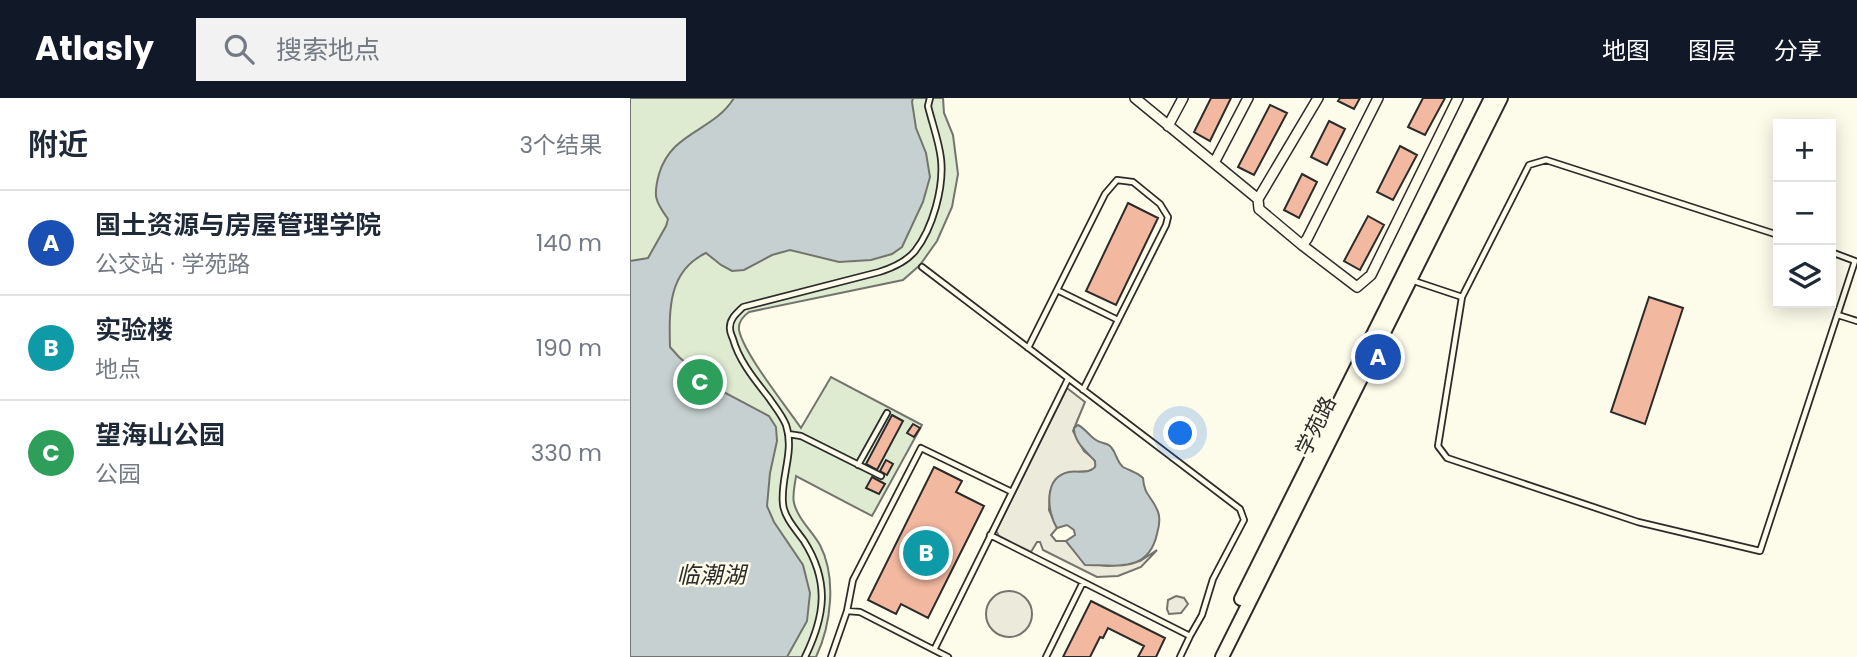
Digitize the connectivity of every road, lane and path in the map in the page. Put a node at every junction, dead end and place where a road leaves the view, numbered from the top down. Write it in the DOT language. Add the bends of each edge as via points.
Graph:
graph roads {
  1 [pos="930,98"];
  2 [pos="1135,98"];
  3 [pos="1183,98"];
  4 [pos="1248,98"];
  5 [pos="1318,98"];
  6 [pos="1378,98"];
  7 [pos="1458,98"];
  8 [pos="1491,98"];
  9 [pos="1501,98"];
  10 [pos="1168,126"];
  11 [pos="1214,163"];
  12 [pos="1258,199"];
  13 [pos="1773,233"];
  14 [pos="1302,245"];
  15 [pos="1836,254"];
  16 [pos="1856,258"];
  17 [pos="922,267"];
  18 [pos="1410,279"];
  19 [pos="1057,290"];
  20 [pos="1462,297"];
  21 [pos="1838,315"];
  22 [pos="1118,320"];
  23 [pos="1857,321"];
  24 [pos="1028,348"];
  25 [pos="1068,379"];
  26 [pos="1083,390"];
  27 [pos="887,413"];
  28 [pos="788,434"];
  29 [pos="858,465"];
  30 [pos="881,476"];
  31 [pos="1012,492"];
  32 [pos="990,535"];
  33 [pos="1083,582"];
  34 [pos="847,611"];
  35 [pos="1190,636"];
  36 [pos="934,650"];
  37 [pos="805,657"];
  38 [pos="831,657"];
  39 [pos="948,657"];
  40 [pos="1046,657"];
  41 [pos="1180,657"];
  42 [pos="1213,657"];
  43 [pos="1222,657"];
  1 -- 28 [label="lane" via="928,106 941,154 941,185 935,210 915,251 894,267 743,307 733,317 730,329 736,349 779,411"];
  2 -- 10 [label="street"];
  3 -- 10 [label="street"];
  4 -- 11 [label="street"];
  5 -- 12 [label="street"];
  6 -- 14 [label="street"];
  7 -- 14 [label="street" via="1364,283 1357,287"];
  8 -- 42 [label="street, 学苑路"];
  9 -- 18 [label="street, 学苑路"];
  10 -- 11 [label="street"];
  11 -- 12 [label="street"];
  12 -- 14 [label="street" via="1259,209"];
  13 -- 20 [label="lane" via="1546,160 1529,166"];
  15 -- 16 [label="lane"];
  16 -- 21 [label="lane"];
  17 -- 24 [label="lane"];
  18 -- 20 [label="lane"];
  18 -- 43 [label="street, 学苑路"];
  19 -- 22 [label="lane"];
  19 -- 22 [label="lane" via="1105,194 1117,180 1133,182 1160,204 1168,217"];
  19 -- 24 [label="lane"];
  20 -- 21 [label="lane" via="1438,446 1447,458 1638,522 1760,551"];
  21 -- 23 [label="lane"];
  22 -- 26 [label="lane"];
  24 -- 25 [label="lane"];
  25 -- 26 [label="lane"];
  25 -- 31 [label="lane"];
  26 -- 35 [label="lane" via="1243,513 1244,520"];
  27 -- 29 [label="lane"];
  28 -- 29 [label="lane"];
  28 -- 37 [label="lane" via="782,506 816,562 821,582 821,618"];
  29 -- 30 [label="lane"];
  31 -- 32 [label="lane"];
  31 -- 34 [label="lane" via="921,448 853,580"];
  32 -- 33 [label="lane"];
  32 -- 36 [label="lane"];
  33 -- 35 [label="lane"];
  33 -- 40 [label="lane"];
  34 -- 36 [label="lane" via="860,612"];
  34 -- 38 [label="lane"];
  35 -- 41 [label="lane"];
  36 -- 39 [label="lane"];
}
